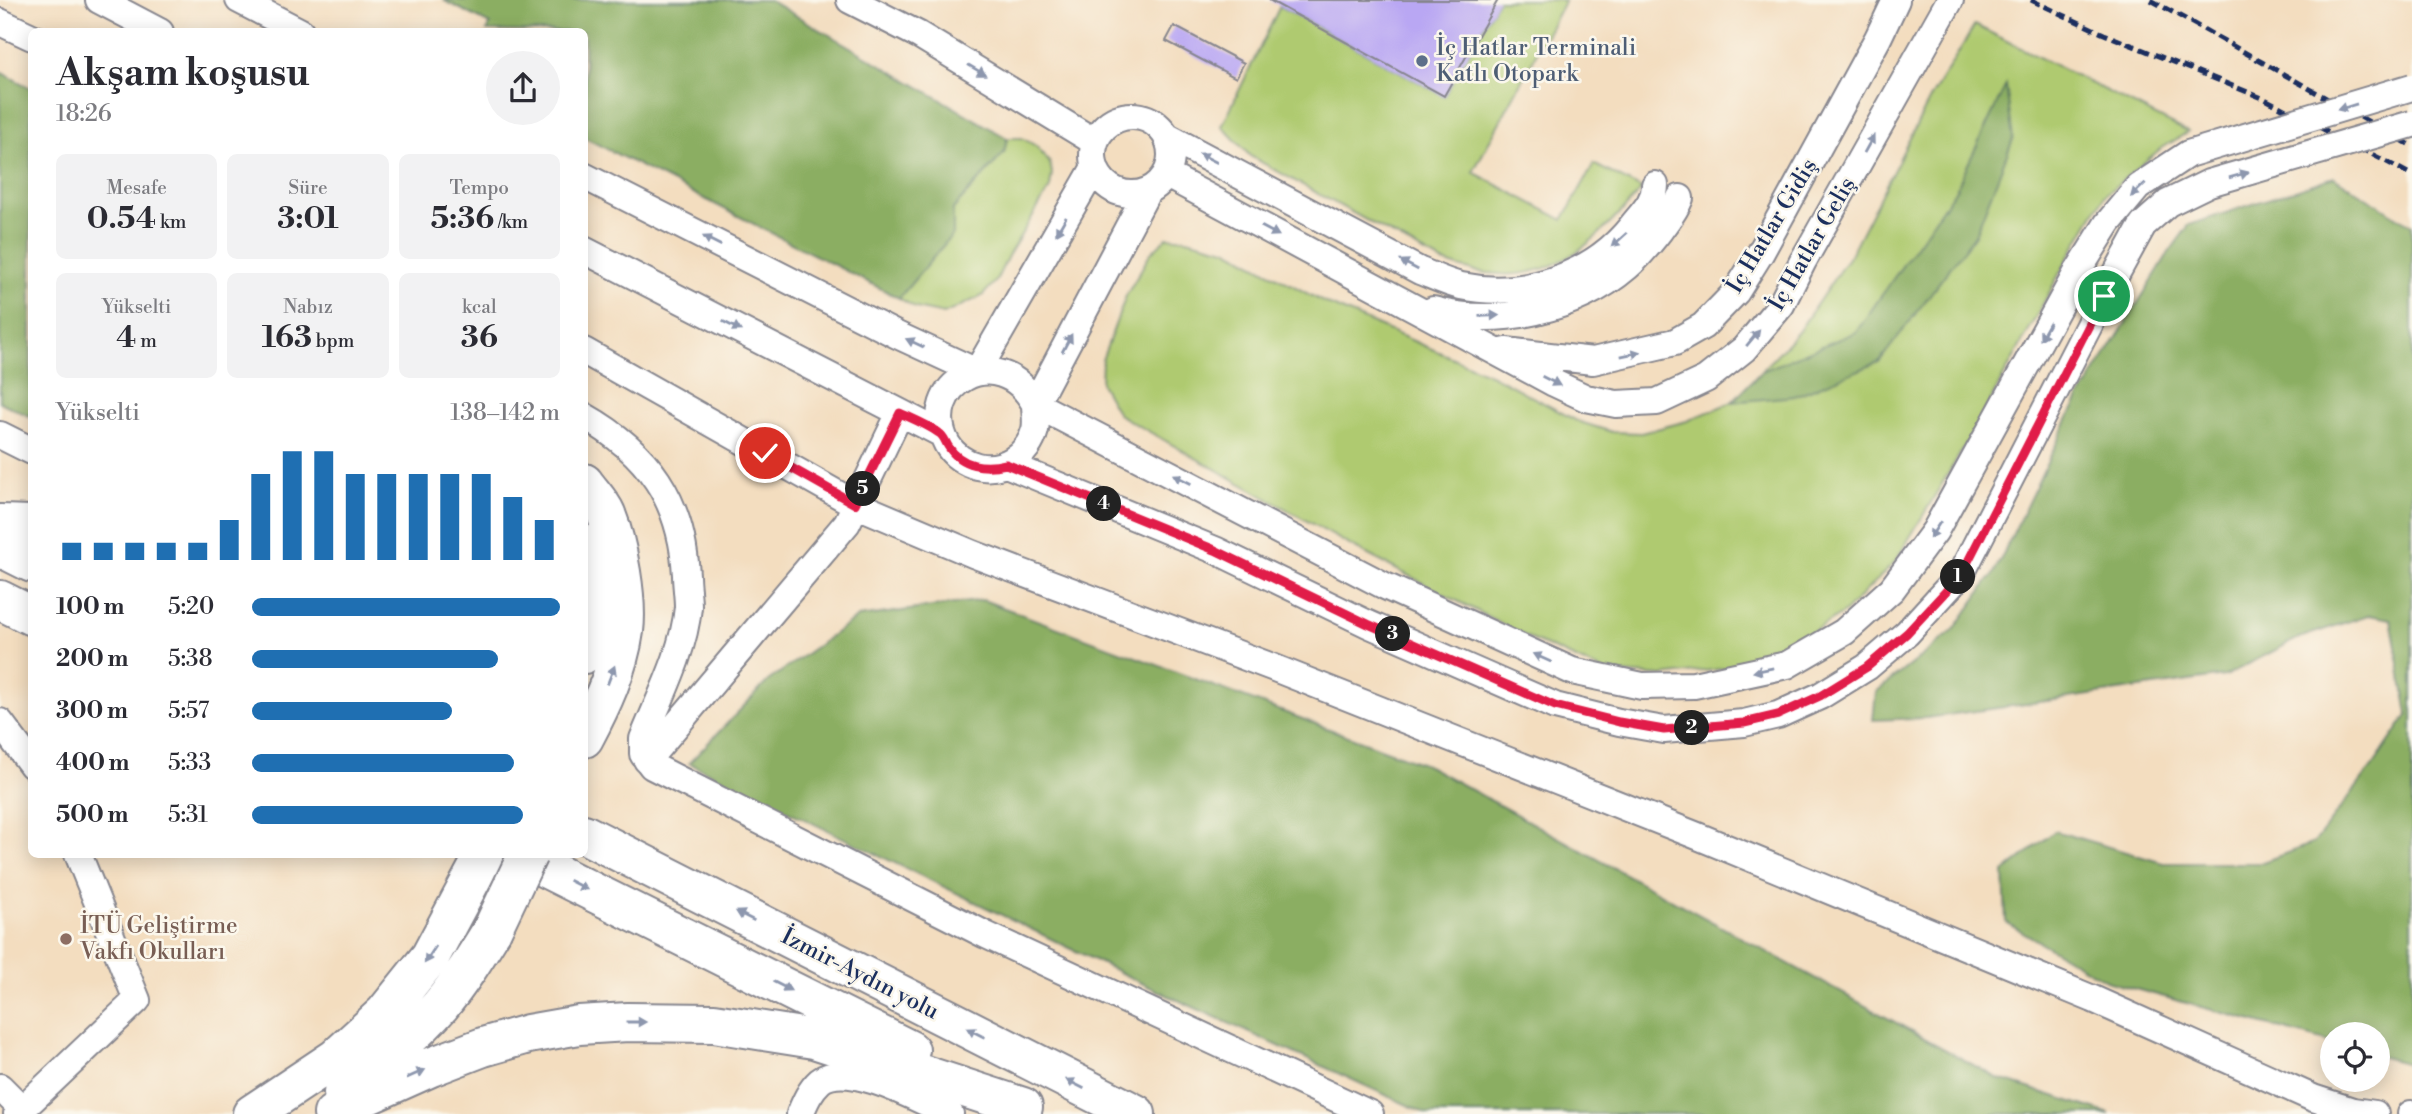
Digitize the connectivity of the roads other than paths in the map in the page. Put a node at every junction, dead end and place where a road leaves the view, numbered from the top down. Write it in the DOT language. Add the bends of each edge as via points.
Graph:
graph roads {
  1 [pos="99,0"];
  2 [pos="239,0"];
  3 [pos="850,0"];
  4 [pos="1896,0"];
  5 [pos="1950,0"];
  6 [pos="0,22"];
  7 [pos="152,28"];
  8 [pos="293,28"];
  9 [pos="28,35"];
  10 [pos="2412,88"];
  11 [pos="2412,124"];
  12 [pos="1168,137"];
  13 [pos="1095,154"];
  14 [pos="588,178"];
  15 [pos="1157,184"];
  16 [pos="1656,185"];
  17 [pos="1680,198"];
  18 [pos="588,252"];
  19 [pos="1398,300"];
  20 [pos="1490,349"];
  21 [pos="588,353"];
  22 [pos="977,372"];
  23 [pos="1035,404"];
  24 [pos="900,413"];
  25 [pos="588,419"];
  26 [pos="942,434"];
  27 [pos="0,435"];
  28 [pos="28,449"];
  29 [pos="1006,464"];
  30 [pos="588,489"];
  31 [pos="855,504"];
  32 [pos="0,524"];
  33 [pos="28,525"];
  34 [pos="0,547"];
  35 [pos="588,554"];
  36 [pos="28,561"];
  37 [pos="0,600"];
  38 [pos="28,614"];
  39 [pos="588,645"];
  40 [pos="0,722"];
  41 [pos="588,729"];
  42 [pos="28,760"];
  43 [pos="647,760"];
  44 [pos="588,836"];
  45 [pos="80,858"];
  46 [pos="483,858"];
  47 [pos="525,858"];
  48 [pos="526,858"];
  49 [pos="0,1087"];
  50 [pos="1029,1110"];
  51 [pos="19,1112"];
  52 [pos="252,1114"];
  53 [pos="317,1114"];
  54 [pos="333,1114"];
  55 [pos="800,1114"];
  56 [pos="950,1114"];
  57 [pos="1136,1114"];
  58 [pos="1370,1114"];
  59 [pos="2375,1114"];
  1 -- 7 [label="street"];
  2 -- 8 [label="street"];
  3 -- 13 [label="street, one-way" via="919,35"];
  20 -- 4 [label="street, İç Hatlar Gidiş, one-way" via="1593,361 1675,342 1703,326 1736,292 1761,252"];
  20 -- 5 [label="street, İç Hatlar Geliş, one-way" via="1586,398 1616,404 1657,402 1706,379 1744,349 1781,305"];
  6 -- 9 [label="street"];
  10 -- 23 [label="street, one-way, bridge" via="2188,154 2138,187 2078,271 1935,531 1892,589 1844,632 1787,665 1694,685 1642,686 1572,671 1385,586"];
  29 -- 11 [label="street, one-way, bridge" via="1215,550 1555,706 1664,730 1778,715 1867,667 1907,633 1961,575 2143,225 2168,203 2209,184"];
  12 -- 13 [label="street" via="1149,119 1124,117 1102,130"];
  12 -- 15 [label="street" via="1172,150"];
  16 -- 12 [label="street, one-way" via="1655,197 1623,238 1579,272 1539,285 1460,286 1420,271"];
  13 -- 15 [label="street" via="1101,179 1110,188 1134,195"];
  13 -- 22 [label="street, one-way"];
  22 -- 14 [label="street, one-way"];
  15 -- 19 [label="street, one-way"];
  23 -- 15 [label="street, one-way"];
  19 -- 17 [label="street, one-way" via="1450,315 1486,317 1559,306 1626,268"];
  18 -- 24 [label="street, one-way"];
  19 -- 20 [label="street, İç Hatlar Geliş"];
  21 -- 31 [label="street"];
  22 -- 23 [label="street" via="1008,375 1022,384"];
  22 -- 26 [label="street" via="963,378 943,402"];
  23 -- 29 [label="street" via="1036,428 1030,443"];
  24 -- 26 [label="street"];
  24 -- 31 [label="street"];
  25 -- 43 [label="street" via="628,444 656,477 678,522 685,553 688,607 678,651 643,739"];
  26 -- 29 [label="street" via="949,448 975,466"];
  27 -- 28 [label="street"];
  41 -- 30 [label="highway, one-way" via="615,667 624,630 617,551 605,513"];
  31 -- 43 [label="street" via="835,540"];
  31 -- 59 [label="street" via="1695,835 2093,999 2313,1098"];
  32 -- 33 [label="highway"];
  34 -- 36 [label="highway"];
  35 -- 39 [label="highway" via="596,595"];
  37 -- 38 [label="highway"];
  40 -- 42 [label="street"];
  43 -- 58 [label="street" via="986,935"];
  57 -- 44 [label="highway, İzmir-Aydın yolu, one-way"];
  45 -- 51 [label="street" via="137,1000"];
  46 -- 52 [label="highway, one-way" via="430,957 385,1013 336,1058"];
  47 -- 50 [label="highway, İzmir-Aydın yolu, one-way"];
  48 -- 53 [label="highway, bridge" via="492,930 438,1007"];
  49 -- 51 [label="street"];
  54 -- 50 [label="highway, one-way" via="483,1047 579,1025 628,1022 714,1023 814,1040"];
  55 -- 56 [label="street" via="822,1079 846,1074 865,1076"];
}
